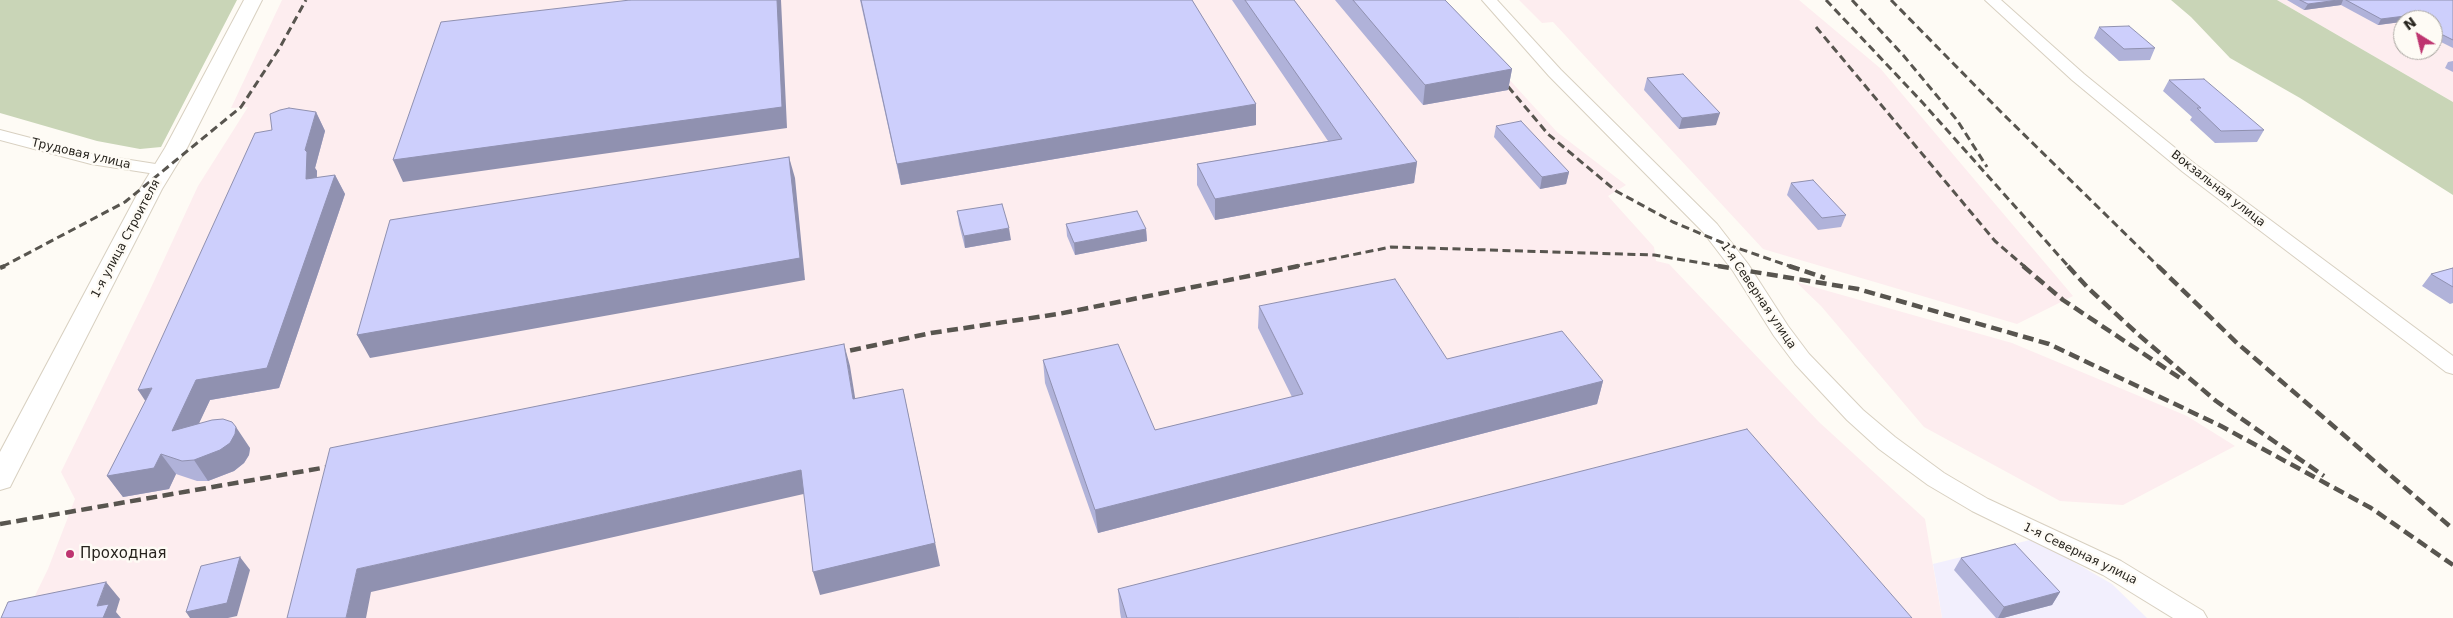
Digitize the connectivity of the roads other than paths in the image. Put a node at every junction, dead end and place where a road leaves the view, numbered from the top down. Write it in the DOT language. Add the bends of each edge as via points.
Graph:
graph roads {
  1 [pos="253,0"];
  2 [pos="1489,0"];
  3 [pos="1992,0"];
  4 [pos="0,135"];
  5 [pos="162,170"];
  6 [pos="2453,367"];
  7 [pos="0,479"];
  8 [pos="2194,618"];
  1 -- 5 [label="street, 1-я улица Строителя" via="181,140"];
  2 -- 8 [label="street, 1-я Северная улица" via="1555,73 1710,228 1742,268 1802,359 1848,408 1887,443 1980,505 2112,568"];
  3 -- 6 [label="street, Вокзальная улица" via="2078,77 2189,168"];
  4 -- 5 [label="street, Трудовая улица" via="91,160"];
  5 -- 7 [label="street, 1-я улица Строителя"];
}
